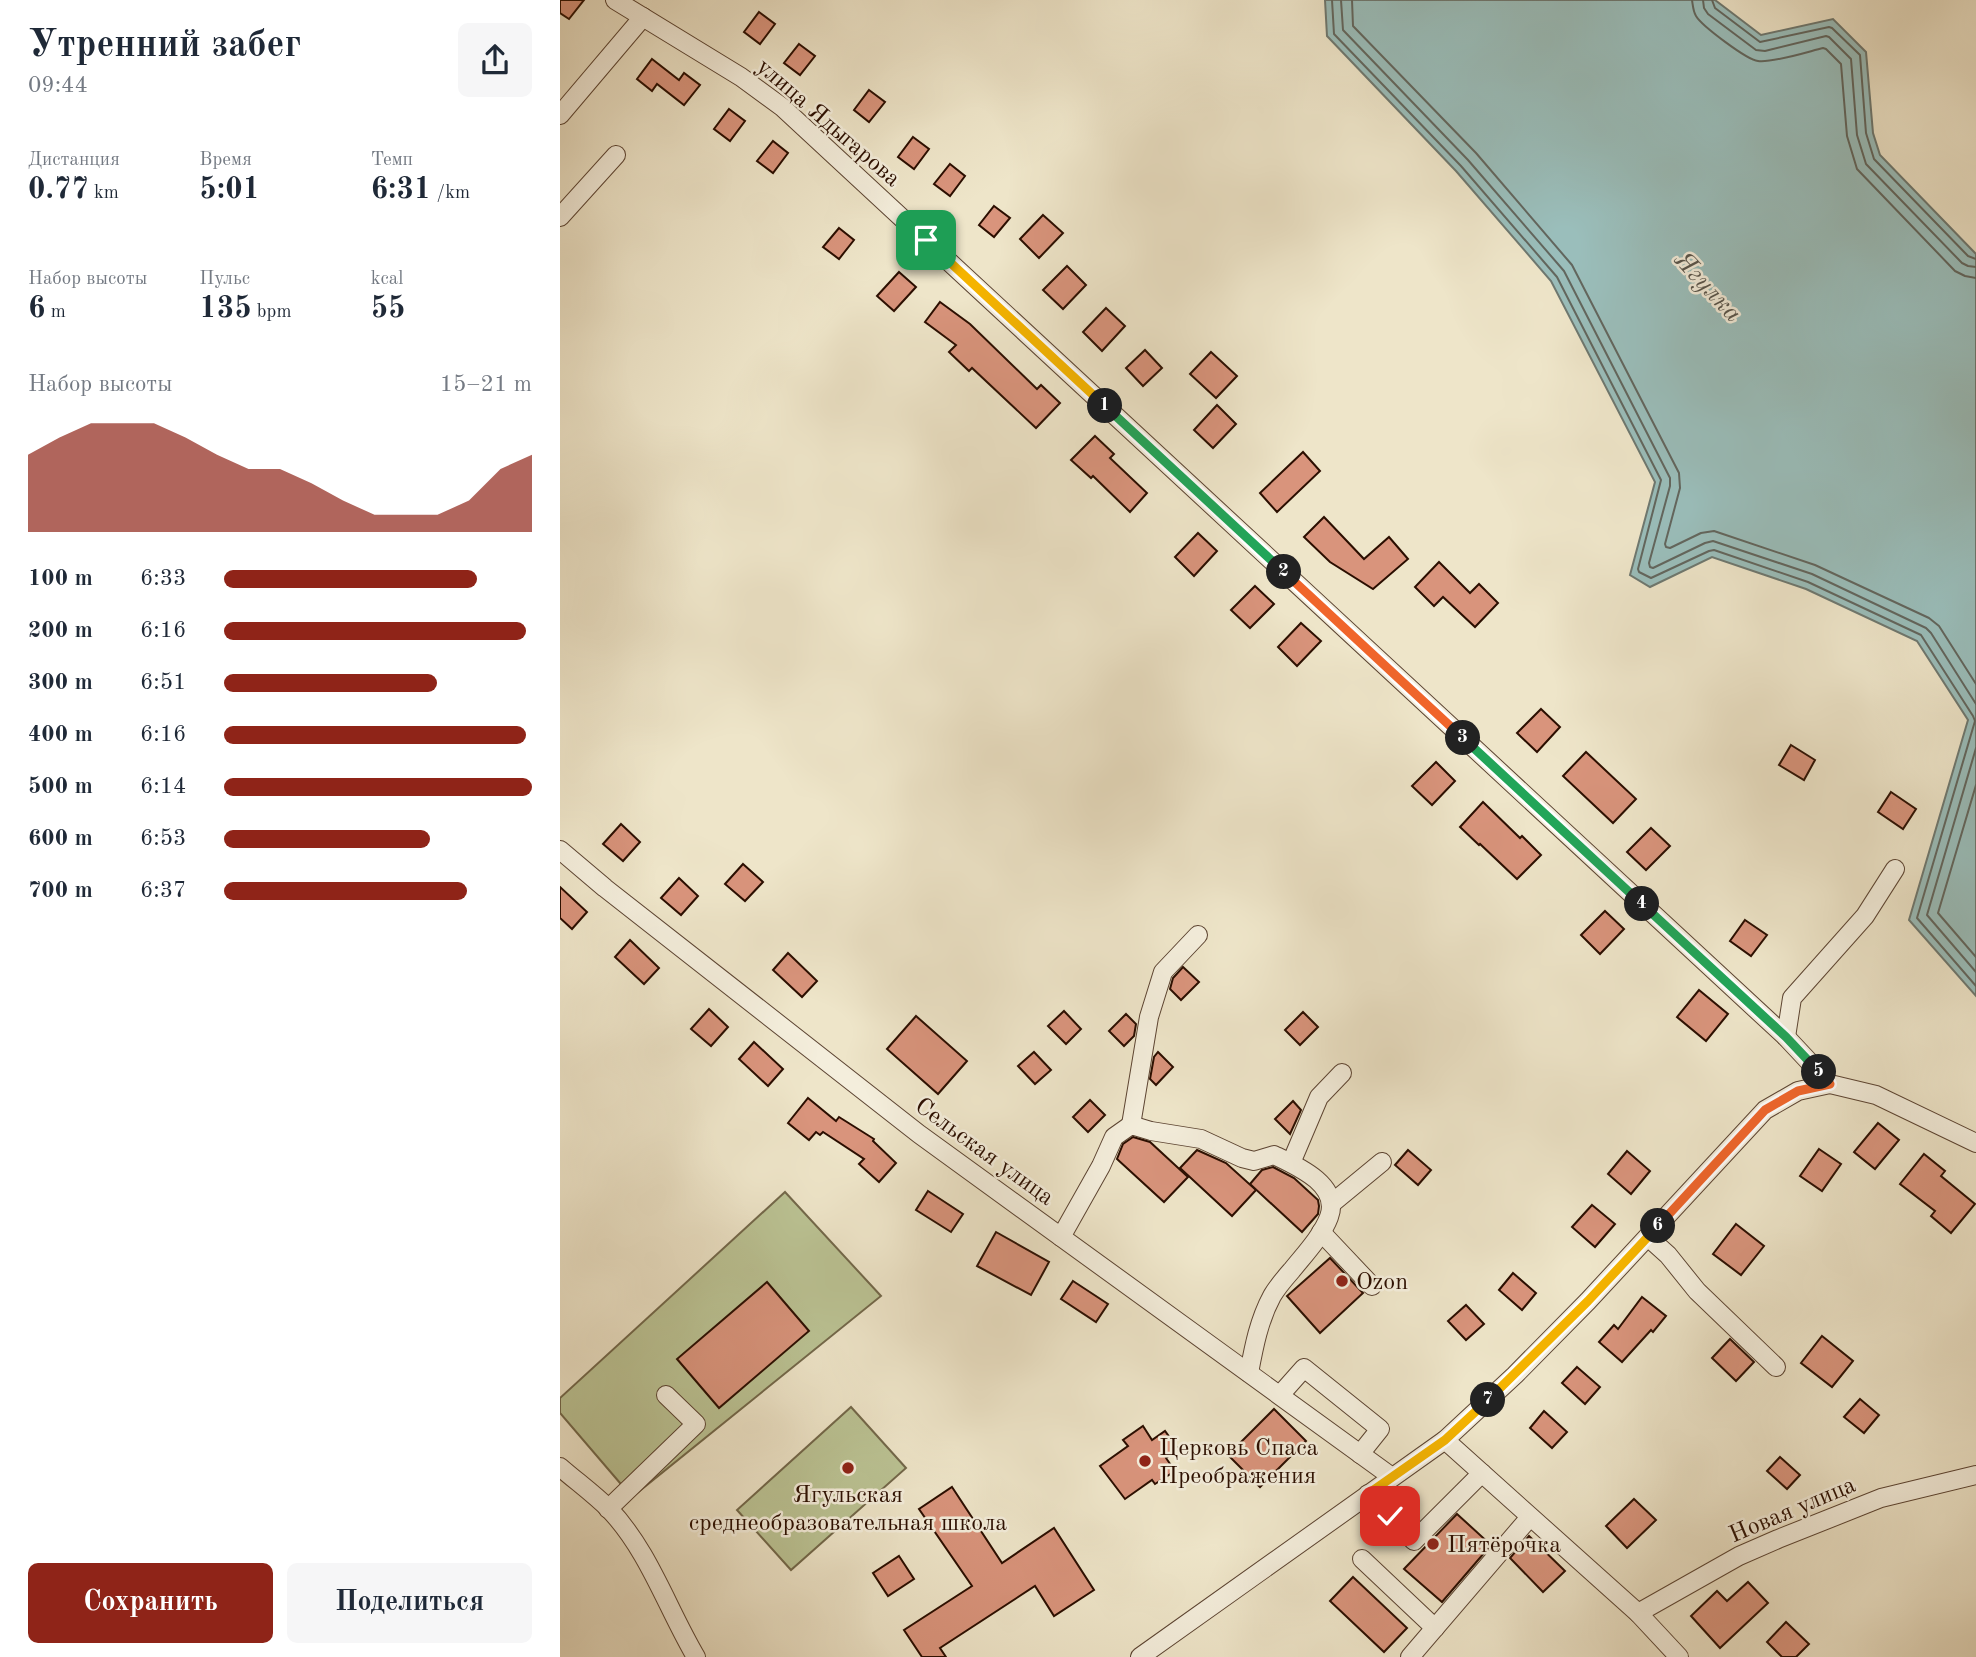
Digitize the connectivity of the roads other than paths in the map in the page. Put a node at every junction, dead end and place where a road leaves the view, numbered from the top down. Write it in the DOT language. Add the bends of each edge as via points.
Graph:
graph roads {
  1 [pos="615,0"];
  2 [pos="643,17"];
  3 [pos="560,115"];
  4 [pos="616,155"];
  5 [pos="560,217"];
  6 [pos="560,850"];
  7 [pos="1895,869"];
  8 [pos="1198,935"];
  9 [pos="1786,1037"];
  10 [pos="1342,1073"];
  11 [pos="1830,1084"];
  12 [pos="1131,1125"];
  13 [pos="1976,1143"];
  14 [pos="1382,1162"];
  15 [pos="1291,1163"];
  16 [pos="1331,1204"];
  17 [pos="1321,1232"];
  18 [pos="1061,1237"];
  19 [pos="1648,1237"];
  20 [pos="1372,1286"];
  21 [pos="1776,1367"];
  22 [pos="1249,1373"];
  23 [pos="666,1395"];
  24 [pos="1280,1395"];
  25 [pos="1445,1440"];
  26 [pos="1360,1454"];
  27 [pos="560,1467"];
  28 [pos="1482,1474"];
  29 [pos="1976,1475"];
  30 [pos="1392,1477"];
  31 [pos="1368,1494"];
  32 [pos="608,1509"];
  33 [pos="1530,1517"];
  34 [pos="1363,1559"];
  35 [pos="1638,1613"];
  36 [pos="1435,1628"];
  37 [pos="696,1657"];
  38 [pos="1140,1657"];
  39 [pos="1410,1657"];
  40 [pos="1679,1657"];
  1 -- 2 [label="street, улица Ядыгарова"];
  2 -- 3 [label="street"];
  2 -- 9 [label="street, улица Ядыгарова" via="782,107"];
  4 -- 5 [label="street"];
  6 -- 18 [label="street, Сельская улица" via="919,1134"];
  7 -- 9 [label="street" via="1864,916 1792,998"];
  8 -- 12 [label="street" via="1163,972 1149,1017"];
  9 -- 11 [label="street, улица Ядыгарова"];
  10 -- 15 [label="street" via="1319,1097"];
  11 -- 13 [label="street" via="1876,1095"];
  11 -- 19 [label="street" via="1798,1091 1765,1110"];
  12 -- 15 [label="street" via="1201,1139 1254,1161 1274,1155"];
  12 -- 18 [label="street" via="1114,1137"];
  14 -- 16 [label="street"];
  15 -- 16 [label="street" via="1327,1189"];
  16 -- 17 [label="street"];
  17 -- 20 [label="street"];
  17 -- 22 [label="street" via="1273,1293 1259,1326"];
  18 -- 22 [label="street, Сельская улица"];
  19 -- 21 [label="street"];
  19 -- 25 [label="street" via="1533,1357"];
  22 -- 24 [label="street, Сельская улица"];
  23 -- 32 [label="street" via="695,1424"];
  24 -- 26 [label="street, Сельская улица"];
  24 -- 26 [label="street" via="1304,1368 1380,1429"];
  25 -- 28 [label="street"];
  25 -- 30 [label="street"];
  26 -- 30 [label="street, Сельская улица"];
  27 -- 32 [label="street"];
  28 -- 31 [label="street" via="1414,1541"];
  28 -- 33 [label="street"];
  29 -- 35 [label="street, Новая улица" via="1881,1498 1779,1539 1739,1556"];
  30 -- 31 [label="street"];
  31 -- 38 [label="street"];
  32 -- 37 [label="street" via="656,1578"];
  33 -- 35 [label="street"];
  33 -- 36 [label="street"];
  34 -- 36 [label="street"];
  35 -- 40 [label="street"];
  36 -- 39 [label="street"];
}
